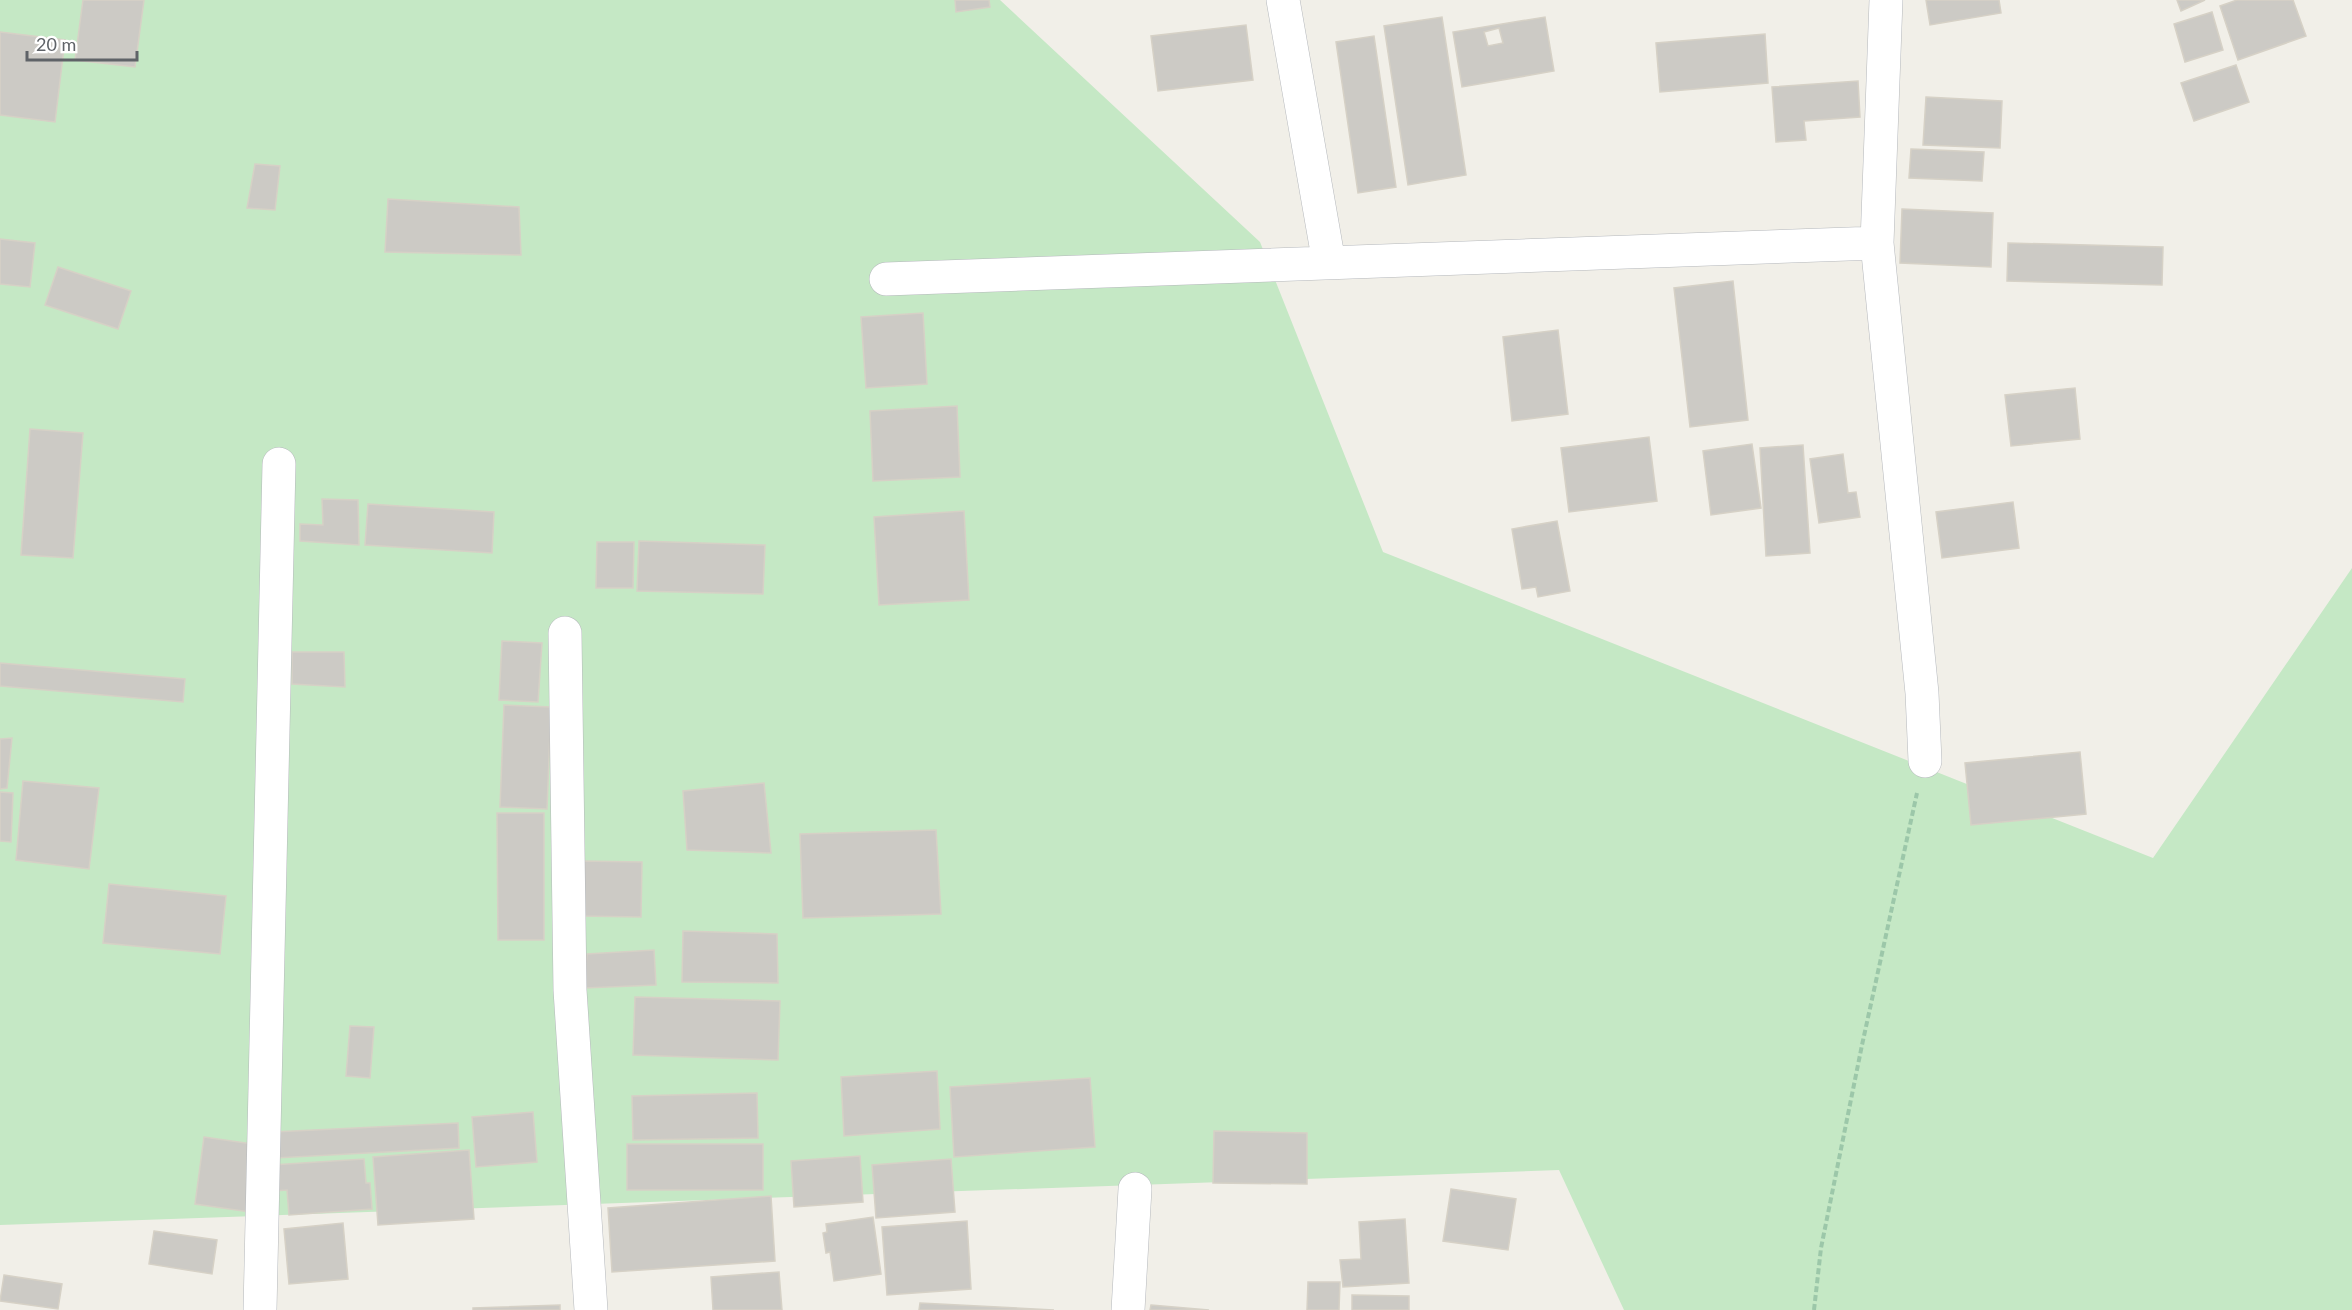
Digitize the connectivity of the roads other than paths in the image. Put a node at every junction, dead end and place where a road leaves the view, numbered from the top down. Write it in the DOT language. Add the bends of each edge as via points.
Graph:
graph roads {
  1 [pos="1283,0"];
  2 [pos="1886,0"];
  3 [pos="1877,243"];
  4 [pos="1329,263"];
  5 [pos="886,279"];
  6 [pos="279,464"];
  7 [pos="565,633"];
  8 [pos="1924,760"];
  9 [pos="1135,1189"];
  10 [pos="260,1310"];
  11 [pos="591,1310"];
  12 [pos="1128,1310"];
  1 -- 4 [label="street"];
  2 -- 3 [label="street"];
  3 -- 4 [label="street"];
  3 -- 8 [label="street" via="1922,693"];
  4 -- 5 [label="street"];
  6 -- 10 [label="street"];
  7 -- 11 [label="street" via="570,990"];
  9 -- 12 [label="street"];
}
